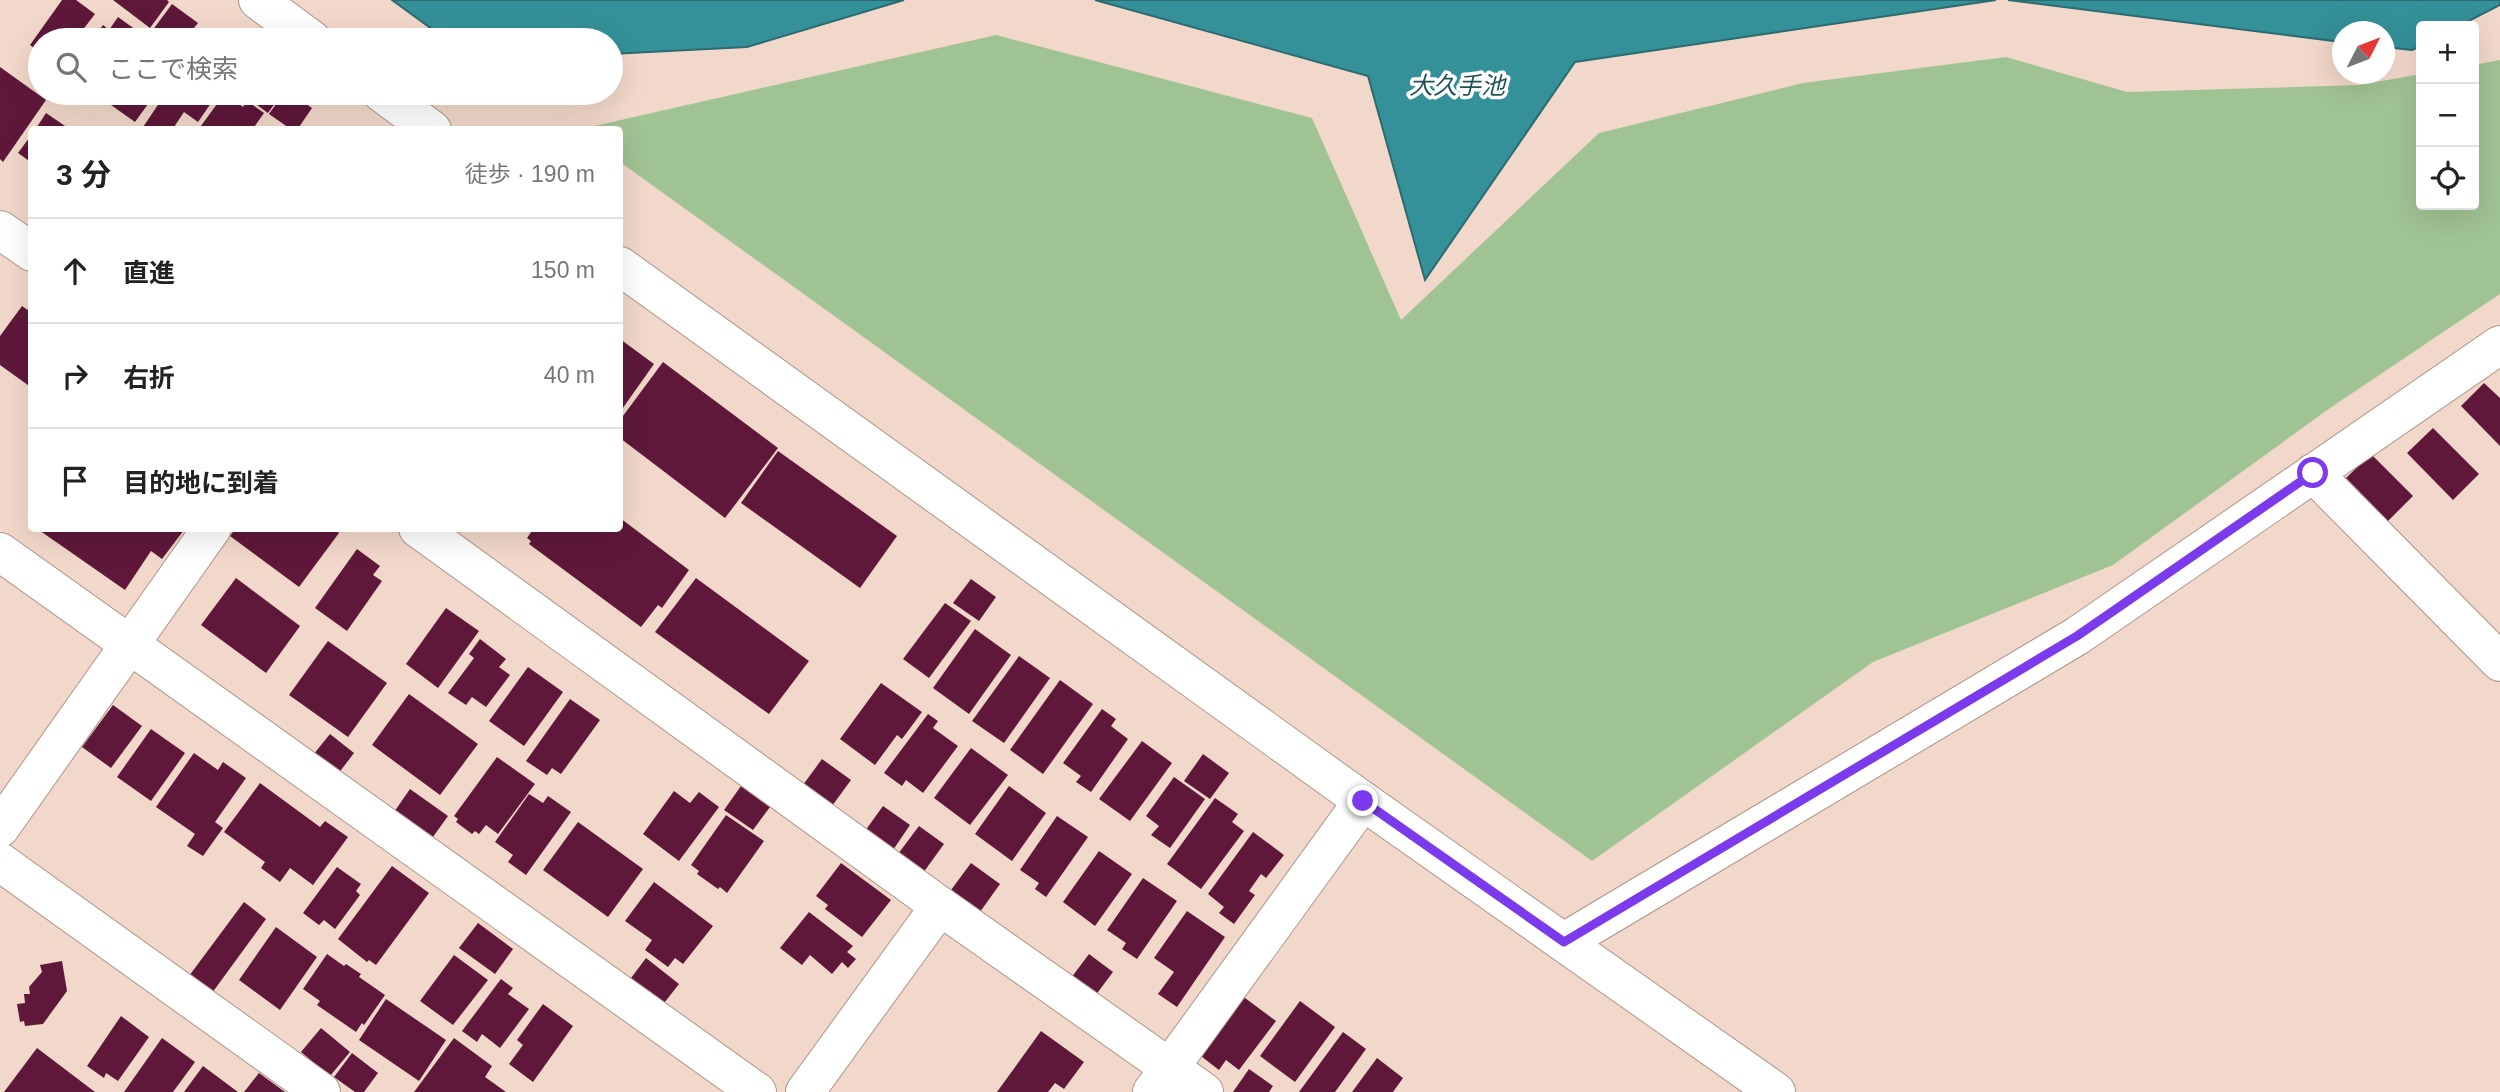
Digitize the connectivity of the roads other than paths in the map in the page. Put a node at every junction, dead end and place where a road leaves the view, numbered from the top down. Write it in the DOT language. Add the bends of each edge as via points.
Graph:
graph roads {
  1 [pos="258,0"];
  2 [pos="296,28"];
  3 [pos="398,105"];
  4 [pos="427,126"];
  5 [pos="0,230"];
  6 [pos="28,249"];
  7 [pos="623,267"];
  8 [pos="2500,345"];
  9 [pos="2313,473"];
  10 [pos="209,532"];
  11 [pos="424,532"];
  12 [pos="0,552"];
  13 [pos="131,643"];
  14 [pos="2500,662"];
  15 [pos="1363,801"];
  16 [pos="0,828"];
  17 [pos="0,862"];
  18 [pos="940,906"];
  19 [pos="1564,942"];
  20 [pos="1161,1080"];
  21 [pos="321,1092"];
  22 [pos="757,1092"];
  23 [pos="805,1092"];
  24 [pos="1204,1092"];
  25 [pos="1776,1092"];
  1 -- 2 [label="street"];
  3 -- 4 [label="street"];
  5 -- 6 [label="street"];
  7 -- 15 [label="street"];
  8 -- 9 [label="street"];
  9 -- 14 [label="street"];
  9 -- 19 [label="street" via="2077,636"];
  10 -- 13 [label="street"];
  11 -- 18 [label="street"];
  12 -- 13 [label="street"];
  13 -- 16 [label="street"];
  13 -- 22 [label="street"];
  15 -- 19 [label="street"];
  15 -- 20 [label="street"];
  17 -- 21 [label="street"];
  18 -- 20 [label="street"];
  18 -- 23 [label="street"];
  19 -- 25 [label="street"];
  20 -- 24 [label="street"];
}
